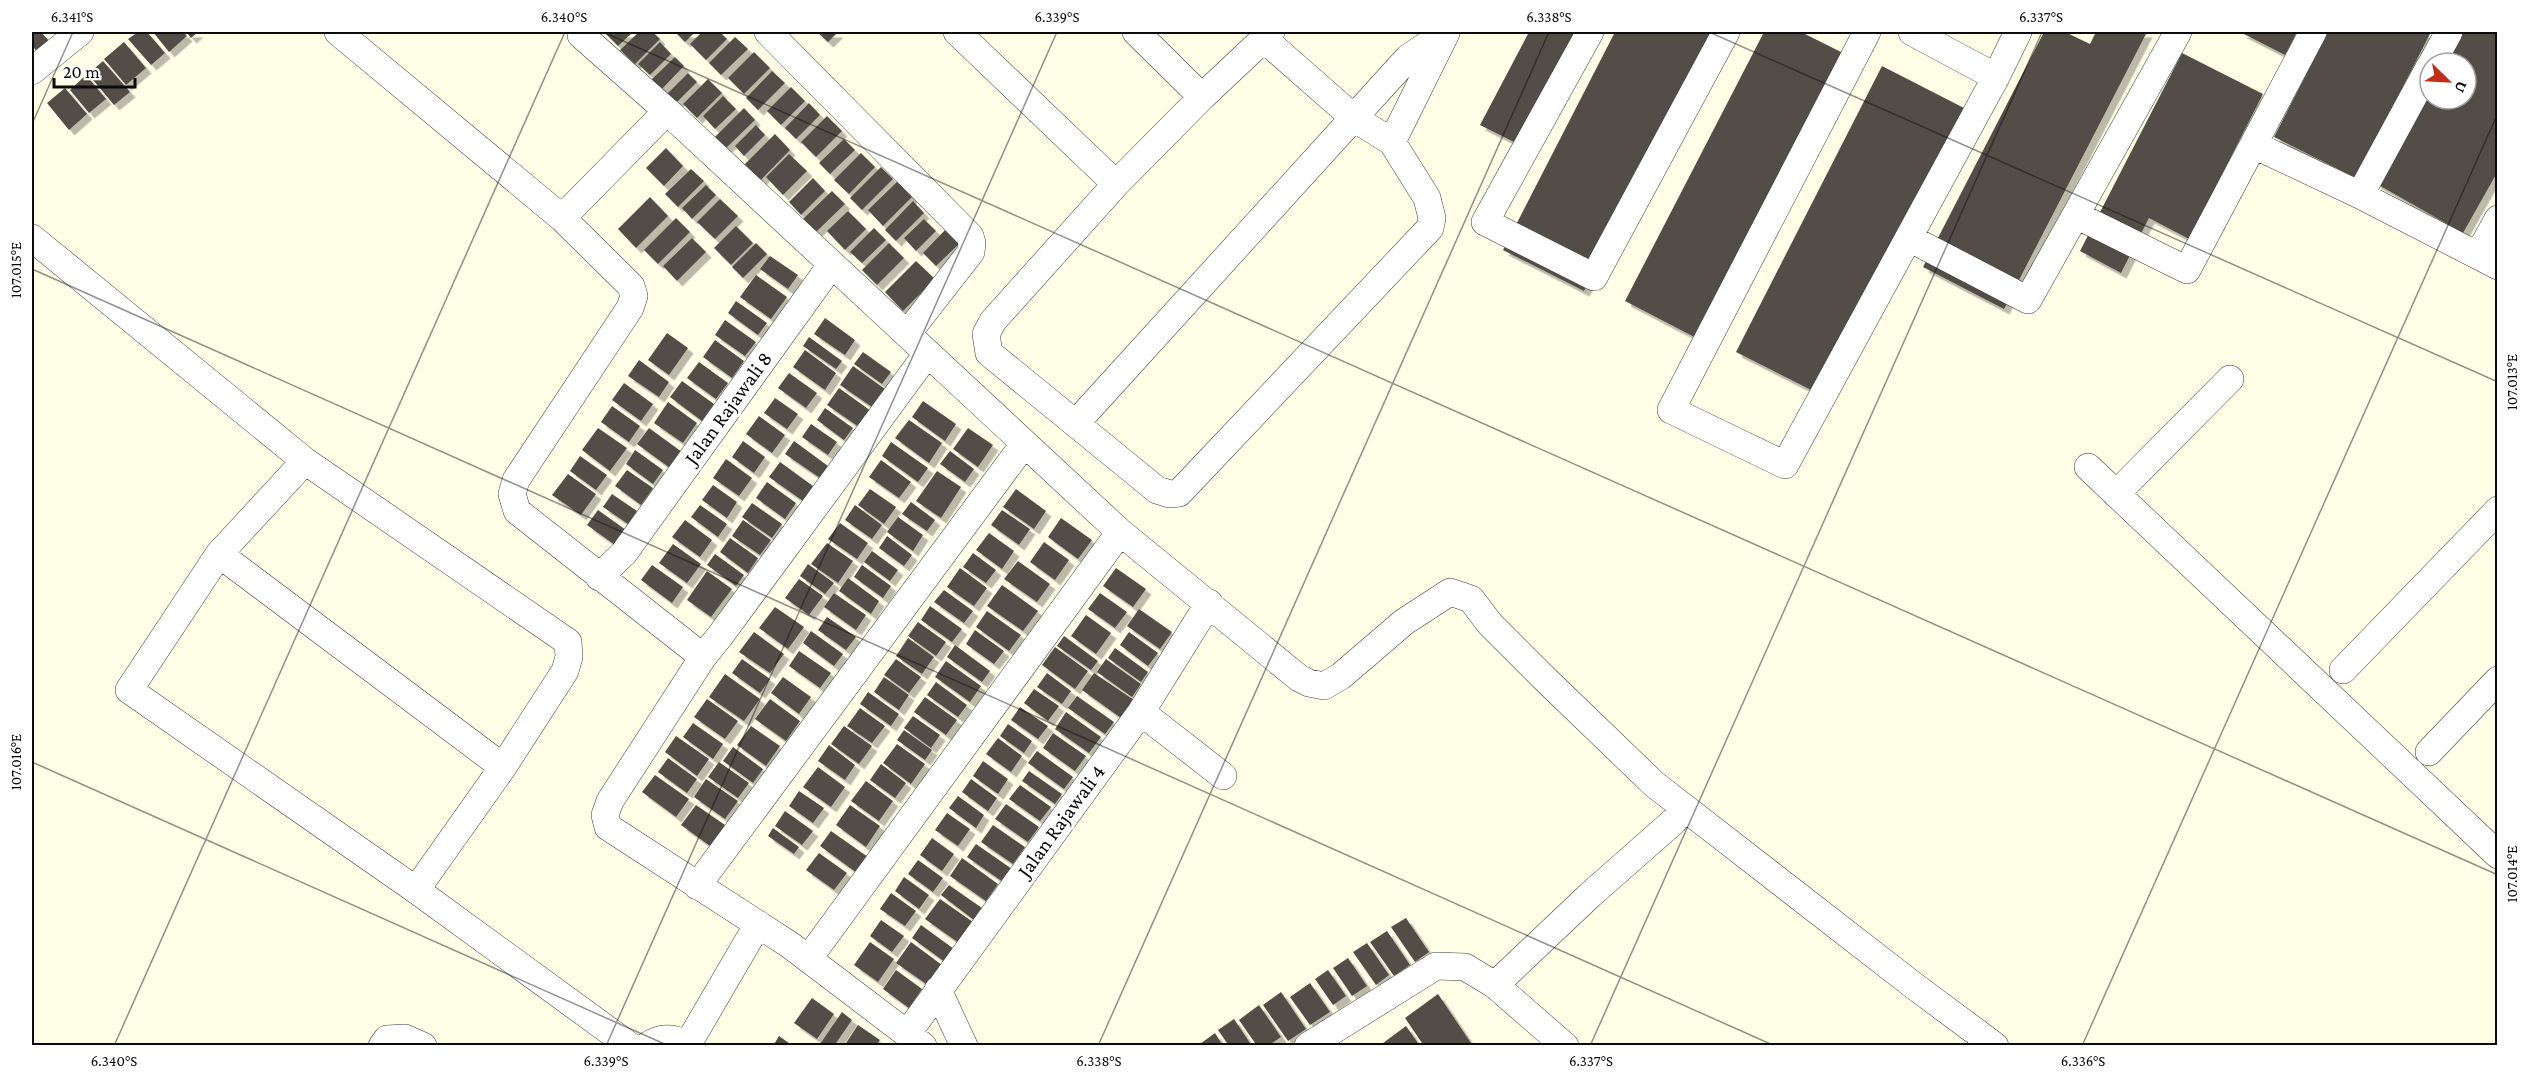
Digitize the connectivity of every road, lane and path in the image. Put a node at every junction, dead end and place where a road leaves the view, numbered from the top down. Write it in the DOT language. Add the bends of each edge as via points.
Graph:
graph roads {
  1 [pos="80,32"];
  2 [pos="338,32"];
  3 [pos="581,32"];
  4 [pos="768,32"];
  5 [pos="957,32"];
  6 [pos="1136,32"];
  7 [pos="1446,32"];
  8 [pos="1590,32"];
  9 [pos="1726,32"];
  10 [pos="1867,32"];
  11 [pos="1912,32"];
  12 [pos="2018,32"];
  13 [pos="2178,32"];
  14 [pos="2313,32"];
  15 [pos="2449,32"];
  16 [pos="1268,35"];
  17 [pos="2439,51"];
  18 [pos="32,71"];
  19 [pos="1996,77"];
  20 [pos="2418,89"];
  21 [pos="1202,97"];
  22 [pos="667,111"];
  23 [pos="1354,118"];
  24 [pos="1392,142"];
  25 [pos="2254,145"];
  26 [pos="1116,184"];
  27 [pos="2360,195"];
  28 [pos="2076,215"];
  29 [pos="562,218"];
  30 [pos="2498,219"];
  31 [pos="32,238"];
  32 [pos="1909,238"];
  33 [pos="2488,261"];
  34 [pos="832,264"];
  35 [pos="907,334"];
  36 [pos="927,354"];
  37 [pos="2230,380"];
  38 [pos="1076,423"];
  39 [pos="1024,444"];
  40 [pos="305,461"];
  41 [pos="2088,467"];
  42 [pos="2116,494"];
  43 [pos="2498,510"];
  44 [pos="1120,532"];
  45 [pos="219,554"];
  46 [pos="599,577"];
  47 [pos="1209,603"];
  48 [pos="703,657"];
  49 [pos="2343,670"];
  50 [pos="2498,680"];
  51 [pos="1141,712"];
  52 [pos="2429,752"];
  53 [pos="503,767"];
  54 [pos="1223,776"];
  55 [pos="1674,821"];
  56 [pos="2498,855"];
  57 [pos="697,886"];
  58 [pos="416,890"];
  59 [pos="758,924"];
  60 [pos="809,958"];
  61 [pos="1495,985"];
  62 [pos="938,990"];
  63 [pos="915,1040"];
  64 [pos="689,1045"];
  65 [pos="382,1046"];
  66 [pos="423,1046"];
  67 [pos="630,1046"];
  68 [pos="647,1046"];
  69 [pos="964,1046"];
  70 [pos="1308,1046"];
  71 [pos="1565,1046"];
  72 [pos="1995,1046"];
  1 -- 18 [label="street"];
  2 -- 29 [label="street"];
  3 -- 22 [label="street"];
  4 -- 35 [label="street" via="970,236 971,252"];
  5 -- 26 [label="street"];
  6 -- 21 [label="street"];
  7 -- 23 [label="street" via="1408,58"];
  7 -- 24 [label="street"];
  8 -- 9 [label="street" via="1485,222 1594,277"];
  10 -- 32 [label="street" via="1671,410 1785,465"];
  11 -- 19 [label="street"];
  12 -- 19 [label="street"];
  13 -- 28 [label="street"];
  14 -- 25 [label="street"];
  15 -- 17 [label="street"];
  16 -- 21 [label="street"];
  16 -- 23 [label="street"];
  19 -- 32 [label="street"];
  20 -- 27 [label="street"];
  21 -- 26 [label="street"];
  22 -- 29 [label="street"];
  22 -- 34 [label="street"];
  23 -- 24 [label="street"];
  23 -- 38 [label="street"];
  24 -- 38 [label="street" via="1427,198 1430,228 1179,493 1157,490"];
  25 -- 27 [label="street"];
  25 -- 28 [label="street" via="2187,270"];
  26 -- 38 [label="street" via="993,321 986,334 989,352"];
  27 -- 33 [label="street"];
  28 -- 32 [label="street" via="2028,300"];
  29 -- 46 [label="street" via="631,286 634,296 630,308 516,480 512,494 516,511"];
  30 -- 33 [label="street"];
  31 -- 40 [label="street"];
  34 -- 35 [label="street"];
  34 -- 46 [label="street, Jalan Rajawali 8" via="624,553"];
  35 -- 36 [label="street"];
  36 -- 39 [label="street"];
  36 -- 48 [label="street"];
  37 -- 42 [label="street"];
  39 -- 44 [label="street"];
  39 -- 57 [label="street"];
  40 -- 45 [label="street"];
  40 -- 53 [label="street" via="568,642 565,671"];
  41 -- 42 [label="street"];
  42 -- 56 [label="street"];
  43 -- 49 [label="street"];
  44 -- 47 [label="street"];
  44 -- 60 [label="street"];
  45 -- 53 [label="street"];
  45 -- 58 [label="street" via="129,690"];
  46 -- 48 [label="street"];
  47 -- 51 [label="street, Jalan Rajawali 4"];
  47 -- 72 [label="street" via="1299,678 1324,686 1404,622 1450,592 1472,599 1490,624 1654,784"];
  48 -- 57 [label="street" via="610,801 605,815 608,827"];
  50 -- 52 [label="street"];
  51 -- 54 [label="street"];
  51 -- 62 [label="street, Jalan Rajawali 4"];
  53 -- 58 [label="street"];
  55 -- 61 [label="street"];
  57 -- 59 [label="street"];
  58 -- 67 [label="street"];
  59 -- 60 [label="street"];
  59 -- 64 [label="street"];
  60 -- 63 [label="street"];
  61 -- 70 [label="street" via="1465,967 1436,966"];
  61 -- 71 [label="street"];
  62 -- 63 [label="street, Jalan Rajawali 4"];
  62 -- 69 [label="street"];
  64 -- 68 [label="street" via="672,1038"];
  65 -- 66 [label="street" via="387,1039 396,1038"];
}
